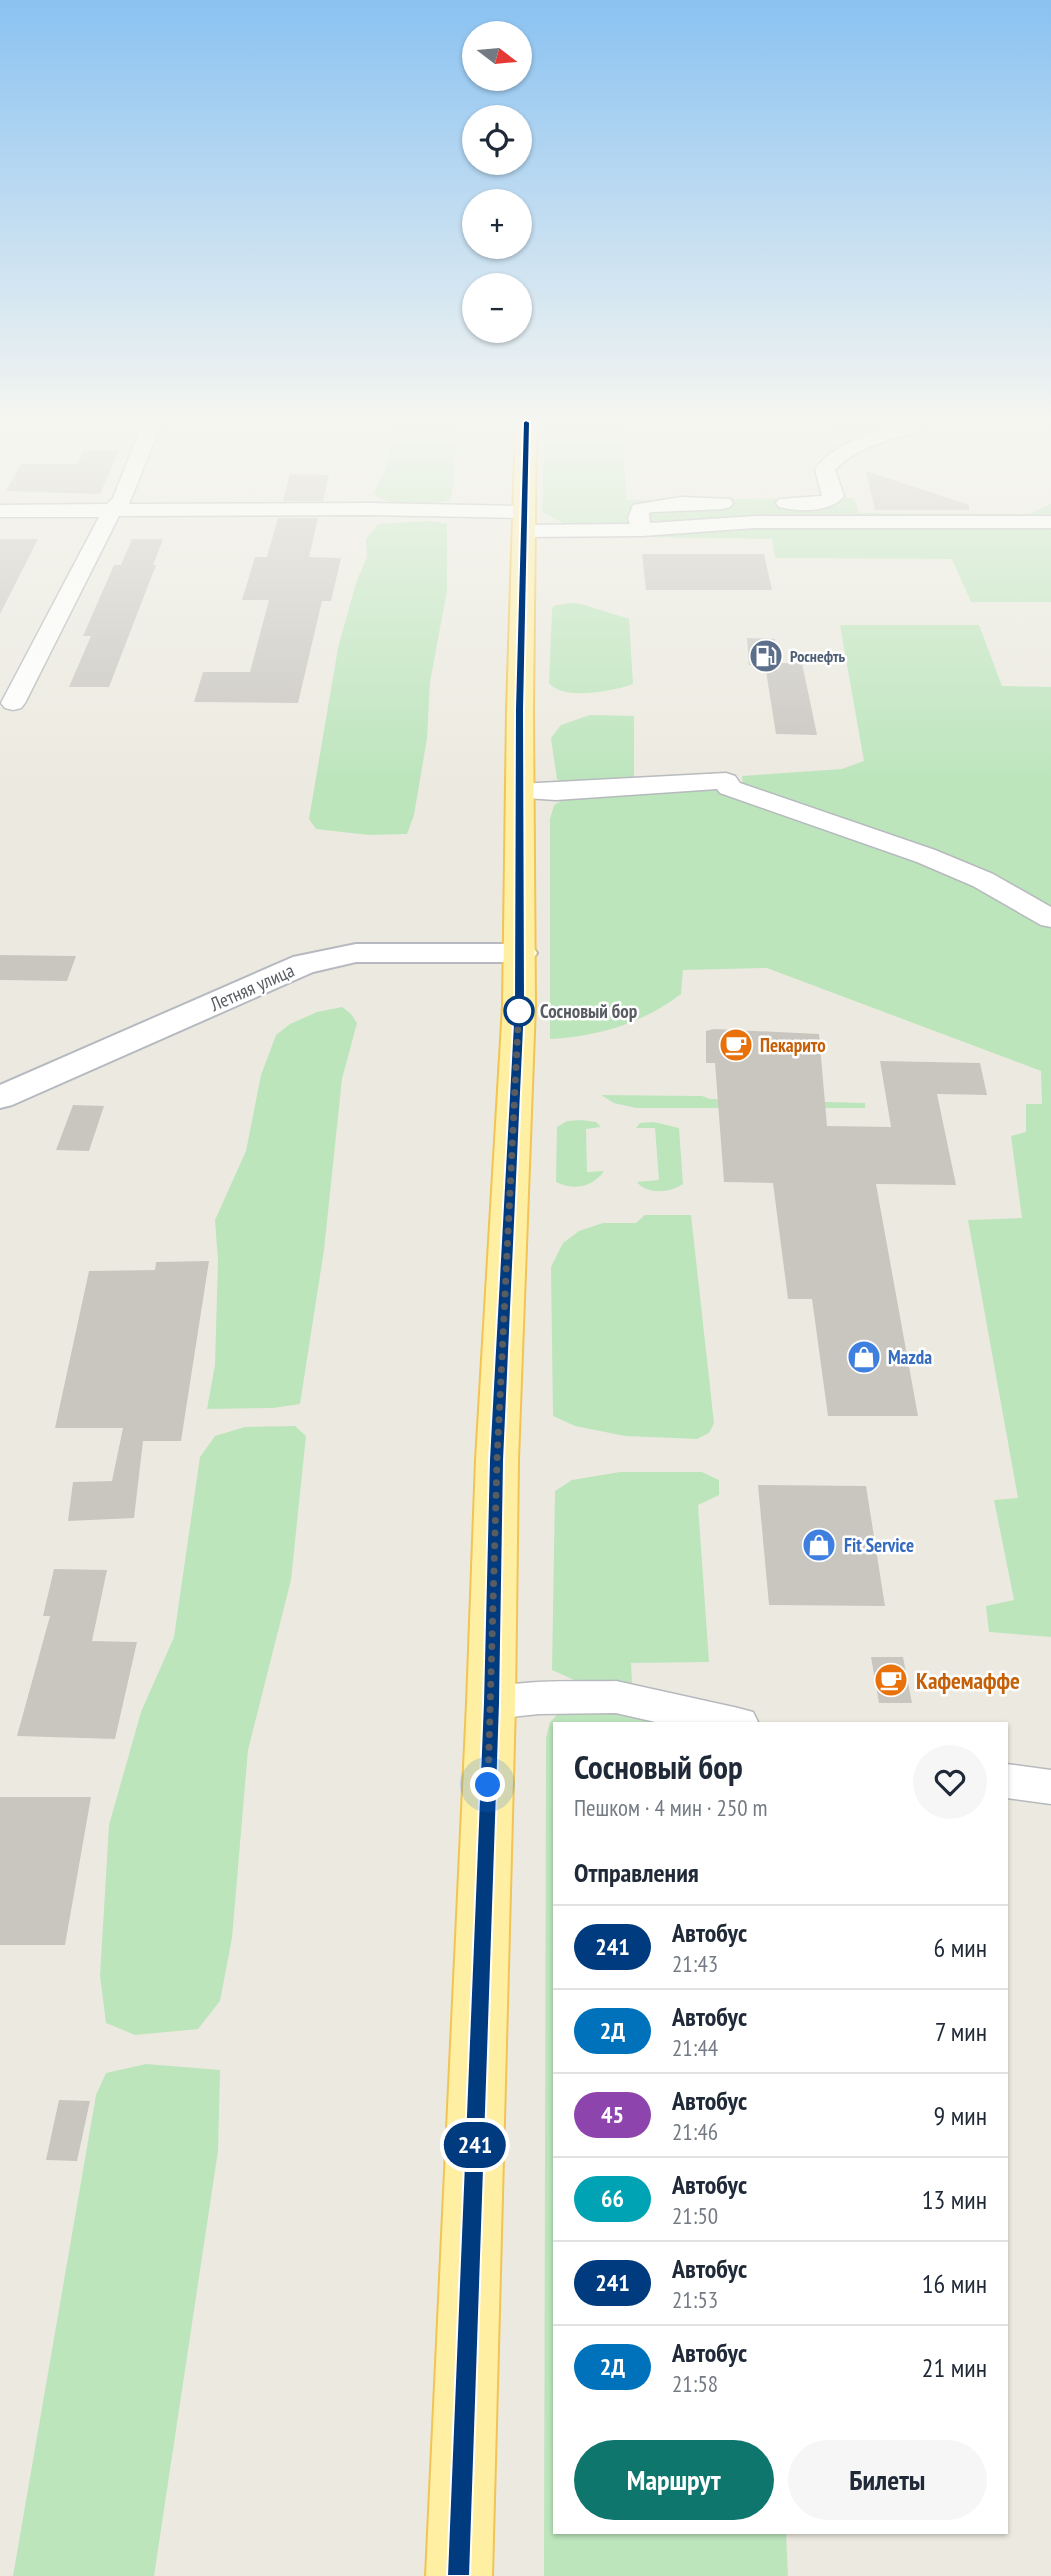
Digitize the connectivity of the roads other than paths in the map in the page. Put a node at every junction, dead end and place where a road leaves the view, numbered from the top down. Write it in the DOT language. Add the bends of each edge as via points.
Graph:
graph roads {
  1 [pos="96,542"];
  2 [pos="523,542"];
  3 [pos="13,703"];
  4 [pos="519,792"];
  5 [pos="1051,919"];
  6 [pos="521,953"];
  7 [pos="0,1098"];
  8 [pos="491,1703"];
  9 [pos="728,1722"];
  10 [pos="1008,1781"];
  11 [pos="1051,1787"];
  12 [pos="459,2576"];
  1 -- 3 [label="street"];
  2 -- 4 [label="main road"];
  4 -- 5 [label="street" via="726,781 729,788 839,824 983,880"];
  4 -- 6 [label="main road"];
  6 -- 7 [label="street, Летняя улица" via="356,953 304,964"];
  6 -- 8 [label="main road" via="497,1460"];
  8 -- 9 [label="street" via="616,1698"];
  8 -- 12 [label="main road"];
  10 -- 11 [label="street"];
}
